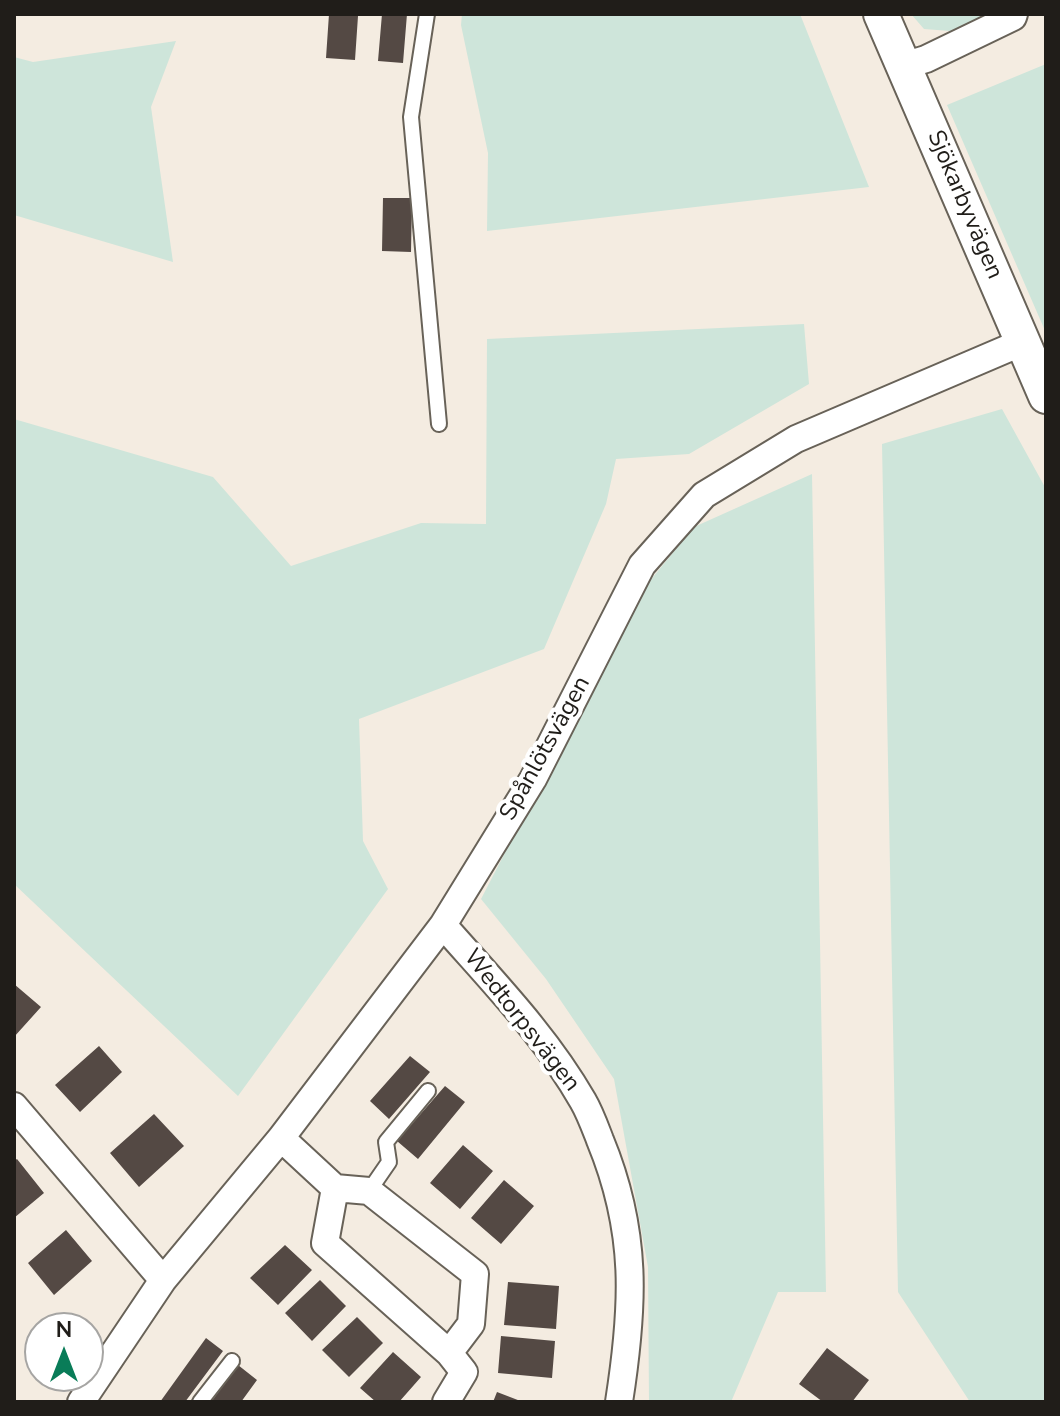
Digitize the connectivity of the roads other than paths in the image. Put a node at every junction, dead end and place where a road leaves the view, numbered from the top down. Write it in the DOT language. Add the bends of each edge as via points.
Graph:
graph roads {
  1 [pos="427,14"];
  2 [pos="881,14"];
  3 [pos="1014,14"];
  4 [pos="903,66"];
  5 [pos="1023,342"];
  6 [pos="1046,396"];
  7 [pos="439,424"];
  8 [pos="443,925"];
  9 [pos="428,1091"];
  10 [pos="14,1106"];
  11 [pos="281,1138"];
  12 [pos="335,1188"];
  13 [pos="369,1191"];
  14 [pos="163,1280"];
  15 [pos="449,1353"];
  16 [pos="232,1361"];
  17 [pos="81,1402"];
  18 [pos="200,1402"];
  19 [pos="446,1402"];
  20 [pos="619,1402"];
  1 -- 7 [label="lane" via="411,117"];
  2 -- 4 [label="street, Sjökarbyvägen"];
  3 -- 4 [label="street"];
  4 -- 5 [label="street, Sjökarbyvägen"];
  5 -- 6 [label="street, Sjökarbyvägen"];
  5 -- 8 [label="street, Spånlötsvägen" via="796,439 704,495 642,565 533,779"];
  8 -- 11 [label="street, Spånlötsvägen"];
  8 -- 20 [label="street, Wedtorpsvägen" via="537,1034 584,1102 616,1179 631,1260"];
  9 -- 13 [label="lane" via="386,1142 389,1162"];
  10 -- 14 [label="street"];
  11 -- 12 [label="street"];
  11 -- 14 [label="street, Spånlötsvägen"];
  12 -- 13 [label="street"];
  12 -- 15 [label="street" via="325,1243"];
  13 -- 15 [label="street" via="475,1274 471,1324"];
  14 -- 17 [label="street, Spånlötsvägen"];
  15 -- 19 [label="street" via="464,1372"];
  16 -- 18 [label="lane"];
}
